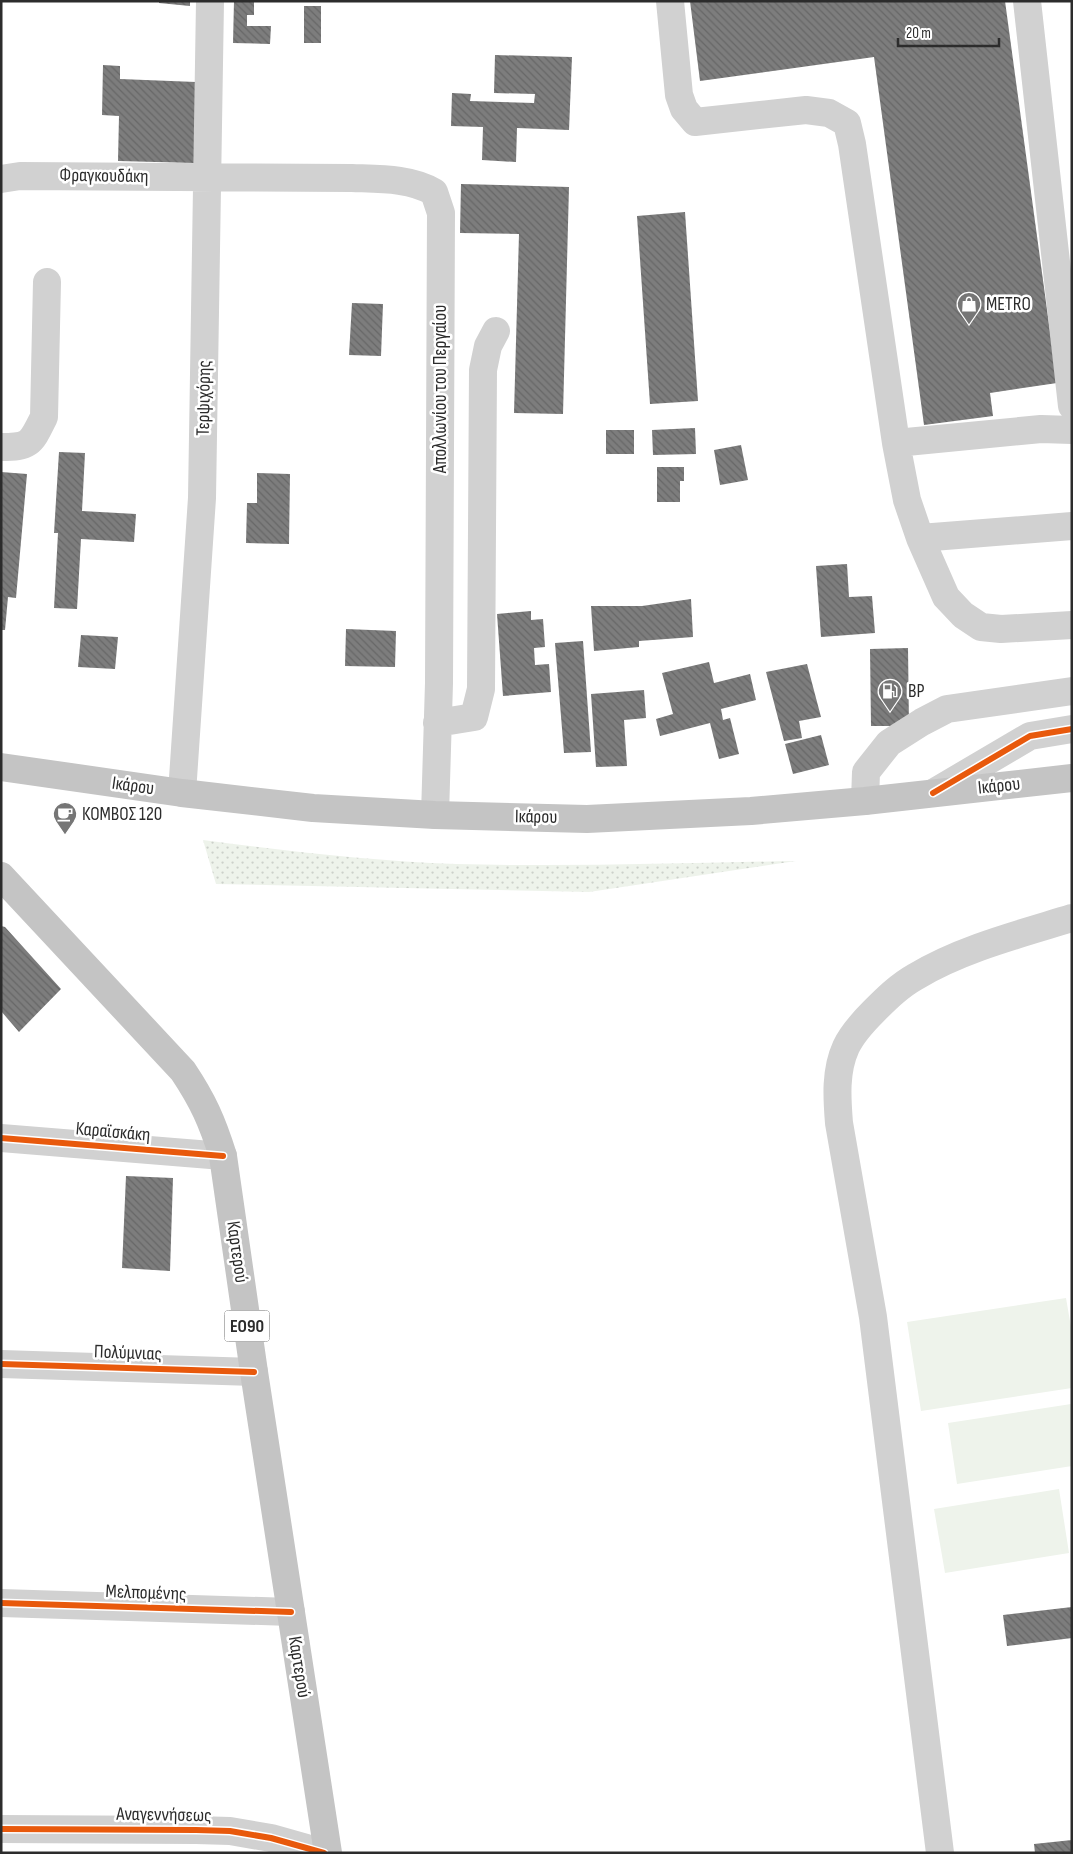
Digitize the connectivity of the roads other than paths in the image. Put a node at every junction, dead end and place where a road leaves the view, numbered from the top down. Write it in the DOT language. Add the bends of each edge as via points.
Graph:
graph roads {
  1 [pos="210,1"];
  2 [pos="670,1"];
  3 [pos="1027,1"];
  4 [pos="208,177"];
  5 [pos="1,179"];
  6 [pos="47,282"];
  7 [pos="496,331"];
  8 [pos="1072,406"];
  9 [pos="1072,430"];
  10 [pos="896,442"];
  11 [pos="1,447"];
  12 [pos="1072,526"];
  13 [pos="920,538"];
  14 [pos="1072,625"];
  15 [pos="1072,691"];
  16 [pos="437,724"];
  17 [pos="1072,728"];
  18 [pos="1,766"];
  19 [pos="1072,778"];
  20 [pos="182,793"];
  21 [pos="933,793"];
  22 [pos="865,801"];
  23 [pos="435,815"];
  24 [pos="1,876"];
  25 [pos="1072,918"];
  26 [pos="1,1138"];
  27 [pos="223,1156"];
  28 [pos="1,1364"];
  29 [pos="254,1372"];
  30 [pos="1,1603"];
  31 [pos="291,1612"];
  32 [pos="1,1829"];
  33 [pos="295,1849"];
  34 [pos="324,1853"];
  35 [pos="328,1853"];
  36 [pos="940,1853"];
  1 -- 4 [label="street, Τερψιχόρης"];
  2 -- 10 [label="street" via="679,95 684,109 695,122 806,110 830,113 846,123 852,144"];
  3 -- 8 [label="street"];
  4 -- 5 [label="street, Φραγκουδάκη" via="20,176"];
  4 -- 16 [label="street, Απολλωνίου του Περγαίου" via="388,180 422,185 434,192 440,213"];
  4 -- 20 [label="street, Τερψιχόρης" via="202,498"];
  6 -- 11 [label="street" via="44,417 29,443 20,447"];
  7 -- 16 [label="street" via="488,346 484,370 481,688 474,717"];
  9 -- 10 [label="street" via="1041,429"];
  10 -- 13 [label="street" via="907,500"];
  12 -- 13 [label="street"];
  13 -- 14 [label="street" via="946,597 963,615 981,627"];
  15 -- 22 [label="street" via="947,709 922,722 889,743 866,772"];
  16 -- 23 [label="street, Απολλωνίου του Περγαίου"];
  17 -- 21 [label="street" via="1030,736"];
  18 -- 20 [label="main road, Ικάρου"];
  19 -- 21 [label="main road, Ικάρου"];
  20 -- 23 [label="main road, Ικάρου" via="313,808"];
  21 -- 22 [label="main road, Ικάρου"];
  22 -- 23 [label="main road, Ικάρου" via="751,811 587,819"];
  24 -- 27 [label="main road, Καρτερού / ΕΟ90" via="183,1071 214,1125"];
  25 -- 36 [label="street" via="954,957 914,977 892,993 853,1035 840,1063 839,1123 873,1317"];
  26 -- 27 [label="street, Καραϊσκάκη"];
  27 -- 29 [label="main road, Καρτερού / ΕΟ90"];
  28 -- 29 [label="street, Πολύμνιας"];
  29 -- 31 [label="main road, Καρτερού / ΕΟ90"];
  30 -- 31 [label="street, Μελπομένης"];
  31 -- 35 [label="main road, Καρτερού / ΕΟ90"];
  32 -- 33 [label="street, Αναγεννήσεως" via="230,1831 257,1835"];
  33 -- 34 [label="street, Αναγεννήσεως"];
}
